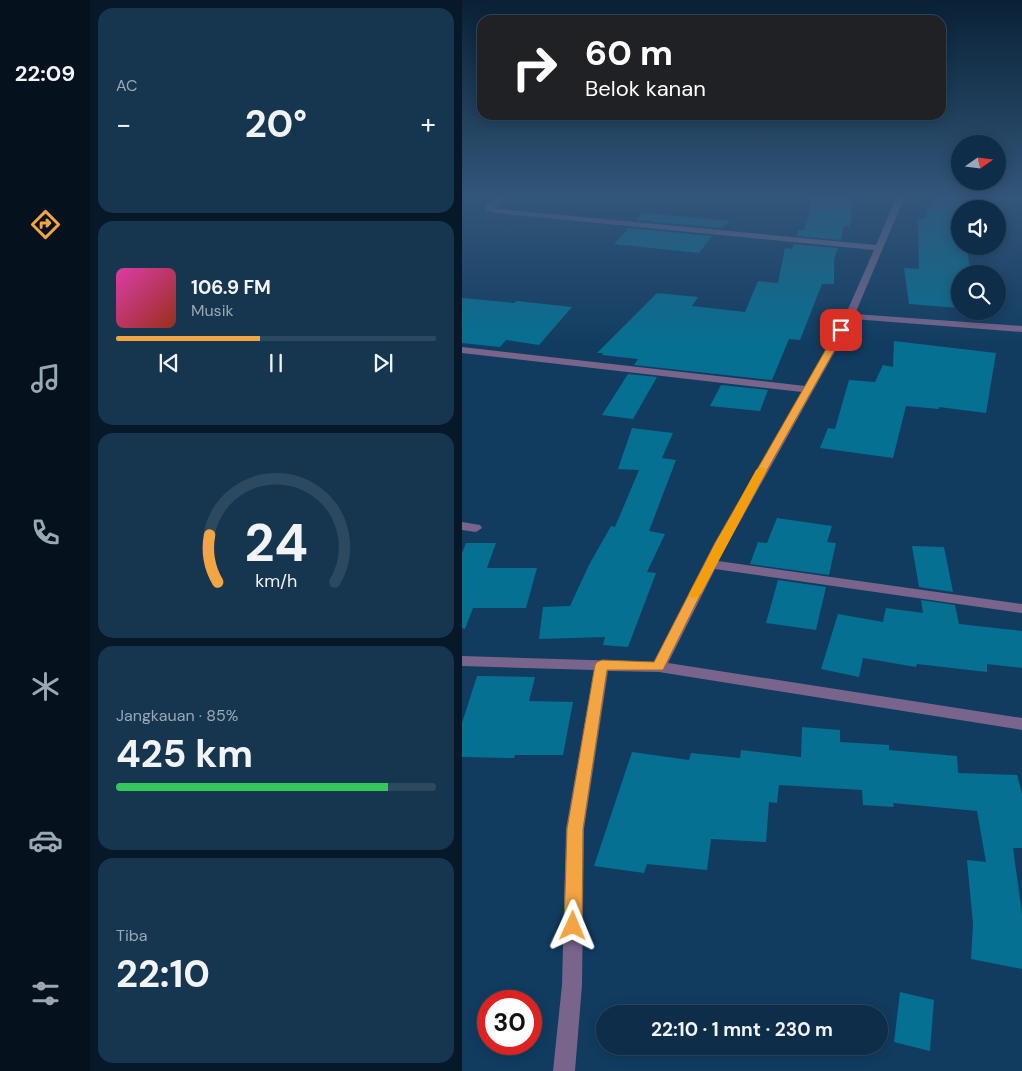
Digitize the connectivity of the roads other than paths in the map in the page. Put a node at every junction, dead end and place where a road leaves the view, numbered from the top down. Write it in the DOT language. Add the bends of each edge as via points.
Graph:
graph roads {
  1 [pos="855,246"];
  2 [pos="878,248"];
  3 [pos="850,316"];
  4 [pos="1022,330"];
  5 [pos="462,350"];
  6 [pos="806,389"];
  7 [pos="462,526"];
  8 [pos="476,528"];
  9 [pos="710,564"];
  10 [pos="1022,609"];
  11 [pos="462,661"];
  12 [pos="602,665"];
  13 [pos="658,666"];
  14 [pos="1022,724"];
  15 [pos="564,1071"];
  1 -- 2 [label="street"];
  2 -- 3 [label="street"];
  3 -- 4 [label="street"];
  3 -- 6 [label="street"];
  5 -- 6 [label="street"];
  6 -- 9 [label="street"];
  7 -- 8 [label="street"];
  9 -- 10 [label="street"];
  9 -- 13 [label="street"];
  11 -- 12 [label="street"];
  12 -- 13 [label="street"];
  12 -- 15 [label="street" via="575,829 572,985"];
  13 -- 14 [label="street"];
}
